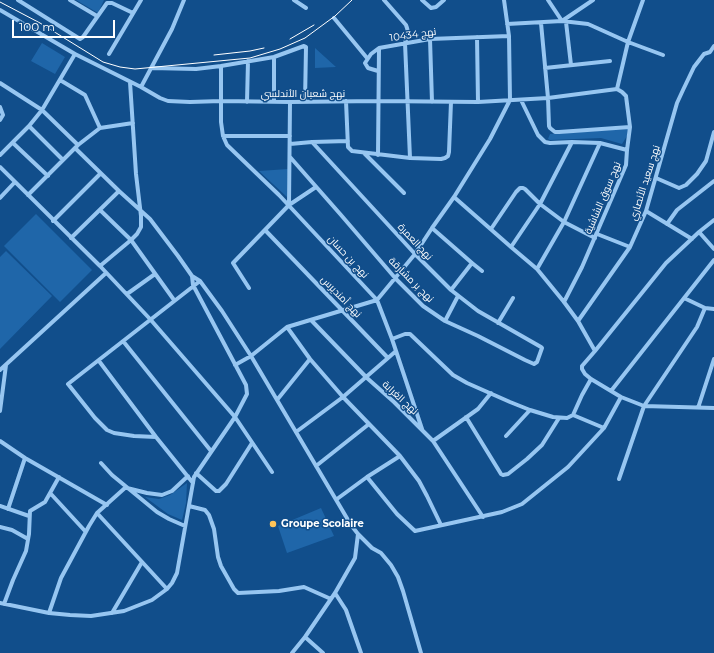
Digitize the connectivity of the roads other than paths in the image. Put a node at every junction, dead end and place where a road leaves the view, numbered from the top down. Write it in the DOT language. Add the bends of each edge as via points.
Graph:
graph roads {
  1 [pos="18,0"];
  2 [pos="70,0"];
  3 [pos="141,0"];
  4 [pos="184,0"];
  5 [pos="294,0"];
  6 [pos="384,0"];
  7 [pos="422,0"];
  8 [pos="444,0"];
  9 [pos="504,0"];
  10 [pos="548,0"];
  11 [pos="594,0"];
  12 [pos="642,0"];
  13 [pos="306,8"];
  14 [pos="0,10"];
  15 [pos="133,14"];
  16 [pos="97,16"];
  17 [pos="334,18"];
  18 [pos="564,22"];
  19 [pos="541,23"];
  20 [pos="508,24"];
  21 [pos="509,36"];
  22 [pos="477,37"];
  23 [pos="430,39"];
  24 [pos="628,42"];
  25 [pos="405,43"];
  26 [pos="714,46"];
  27 [pos="379,48"];
  28 [pos="75,54"];
  29 [pos="110,54"];
  30 [pos="663,55"];
  31 [pos="274,57"];
  32 [pos="367,58"];
  33 [pos="248,61"];
  34 [pos="610,61"];
  35 [pos="221,66"];
  36 [pos="572,66"];
  37 [pos="152,68"];
  38 [pos="545,68"];
  39 [pos="378,71"];
  40 [pos="60,80"];
  41 [pos="130,82"];
  42 [pos="0,83"];
  43 [pos="141,87"];
  44 [pos="617,89"];
  45 [pos="548,98"];
  46 [pos="510,100"];
  47 [pos="521,100"];
  48 [pos="221,101"];
  49 [pos="346,101"];
  50 [pos="378,101"];
  51 [pos="407,101"];
  52 [pos="247,102"];
  53 [pos="274,102"];
  54 [pos="290,102"];
  55 [pos="305,102"];
  56 [pos="432,102"];
  57 [pos="451,102"];
  58 [pos="478,102"];
  59 [pos="0,107"];
  60 [pos="42,110"];
  61 [pos="0,120"];
  62 [pos="133,123"];
  63 [pos="123,125"];
  64 [pos="29,126"];
  65 [pos="630,127"];
  66 [pos="100,128"];
  67 [pos="134,131"];
  68 [pos="714,132"];
  69 [pos="223,136"];
  70 [pos="290,136"];
  71 [pos="312,142"];
  72 [pos="348,142"];
  73 [pos="572,142"];
  74 [pos="13,143"];
  75 [pos="600,143"];
  76 [pos="290,144"];
  77 [pos="76,146"];
  78 [pos="627,150"];
  79 [pos="364,153"];
  80 [pos="378,154"];
  81 [pos="0,155"];
  82 [pos="290,157"];
  83 [pos="410,158"];
  84 [pos="63,160"];
  85 [pos="0,167"];
  86 [pos="100,174"];
  87 [pos="48,176"];
  88 [pos="656,178"];
  89 [pos="714,181"];
  90 [pos="15,182"];
  91 [pos="316,187"];
  92 [pos="119,191"];
  93 [pos="404,193"];
  94 [pos="28,195"];
  95 [pos="454,196"];
  96 [pos="0,198"];
  97 [pos="540,204"];
  98 [pos="289,205"];
  99 [pos="100,210"];
  100 [pos="141,211"];
  101 [pos="646,211"];
  102 [pos="714,220"];
  103 [pos="53,221"];
  104 [pos="564,222"];
  105 [pos="666,224"];
  106 [pos="432,228"];
  107 [pos="491,229"];
  108 [pos="264,230"];
  109 [pos="699,232"];
  110 [pos="596,236"];
  111 [pos="71,238"];
  112 [pos="692,238"];
  113 [pos="131,240"];
  114 [pos="630,247"];
  115 [pos="511,248"];
  116 [pos="714,249"];
  117 [pos="415,254"];
  118 [pos="714,260"];
  119 [pos="472,263"];
  120 [pos="100,266"];
  121 [pos="537,269"];
  122 [pos="482,271"];
  123 [pos="106,273"];
  124 [pos="155,274"];
  125 [pos="192,276"];
  126 [pos="396,279"];
  127 [pos="200,281"];
  128 [pos="193,285"];
  129 [pos="249,288"];
  130 [pos="451,290"];
  131 [pos="127,294"];
  132 [pos="458,296"];
  133 [pos="513,298"];
  134 [pos="684,298"];
  135 [pos="174,300"];
  136 [pos="377,300"];
  137 [pos="564,302"];
  138 [pos="705,308"];
  139 [pos="342,309"];
  140 [pos="714,309"];
  141 [pos="150,319"];
  142 [pos="311,320"];
  143 [pos="445,321"];
  144 [pos="578,321"];
  145 [pos="498,323"];
  146 [pos="287,327"];
  147 [pos="392,339"];
  148 [pos="123,341"];
  149 [pos="541,347"];
  150 [pos="396,351"];
  151 [pos="596,351"];
  152 [pos="251,356"];
  153 [pos="388,358"];
  154 [pos="310,359"];
  155 [pos="714,359"];
  156 [pos="99,360"];
  157 [pos="6,365"];
  158 [pos="235,365"];
  159 [pos="0,370"];
  160 [pos="367,378"];
  161 [pos="591,379"];
  162 [pos="611,390"];
  163 [pos="491,394"];
  164 [pos="343,397"];
  165 [pos="621,397"];
  166 [pos="277,400"];
  167 [pos="644,406"];
  168 [pos="698,408"];
  169 [pos="714,408"];
  170 [pos="530,410"];
  171 [pos="0,411"];
  172 [pos="573,415"];
  173 [pos="235,417"];
  174 [pos="466,417"];
  175 [pos="559,418"];
  176 [pos="369,424"];
  177 [pos="604,428"];
  178 [pos="422,429"];
  179 [pos="296,432"];
  180 [pos="506,436"];
  181 [pos="156,437"];
  182 [pos="0,441"];
  183 [pos="433,441"];
  184 [pos="252,443"];
  185 [pos="211,451"];
  186 [pos="400,456"];
  187 [pos="24,458"];
  188 [pos="101,463"];
  189 [pos="316,466"];
  190 [pos="272,472"];
  191 [pos="196,473"];
  192 [pos="188,476"];
  193 [pos="59,477"];
  194 [pos="367,477"];
  195 [pos="619,479"];
  196 [pos="193,483"];
  197 [pos="126,487"];
  198 [pos="51,494"];
  199 [pos="337,499"];
  200 [pos="107,505"];
  201 [pos="0,506"];
  202 [pos="189,506"];
  203 [pos="8,509"];
  204 [pos="98,514"];
  205 [pos="29,516"];
  206 [pos="483,516"];
  207 [pos="441,525"];
  208 [pos="185,526"];
  209 [pos="0,527"];
  210 [pos="85,531"];
  211 [pos="358,534"];
  212 [pos="28,539"];
  213 [pos="142,562"];
  214 [pos="167,589"];
  215 [pos="335,593"];
  216 [pos="331,599"];
  217 [pos="2,603"];
  218 [pos="49,613"];
  219 [pos="112,613"];
  220 [pos="305,637"];
  221 [pos="292,653"];
  222 [pos="323,653"];
  223 [pos="361,653"];
  224 [pos="421,653"];
  1 -- 16 [label="street" via="80,39"];
  2 -- 16 [label="street"];
  3 -- 15 [label="street"];
  4 -- 37 [label="street"];
  5 -- 13 [label="street"];
  6 -- 25 [label="street" via="406,25 408,32"];
  7 -- 8 [label="street" via="431,8"];
  9 -- 20 [label="street"];
  10 -- 18 [label="street"];
  11 -- 18 [label="street"];
  12 -- 24 [label="street"];
  14 -- 28 [label="street, نهج شعبان الأندلسي"];
  15 -- 16 [label="street" via="109,2"];
  15 -- 29 [label="street"];
  17 -- 32 [label="street"];
  18 -- 19 [label="street"];
  18 -- 24 [label="street" via="588,24"];
  18 -- 36 [label="street"];
  19 -- 20 [label="street"];
  19 -- 38 [label="street"];
  20 -- 21 [label="street"];
  21 -- 22 [label="street, نهج 10434"];
  21 -- 46 [label="street"];
  22 -- 23 [label="street, نهج 10434"];
  22 -- 58 [label="street"];
  23 -- 25 [label="street, نهج 10434"];
  23 -- 56 [label="street"];
  24 -- 30 [label="street"];
  24 -- 44 [label="street"];
  25 -- 27 [label="street, نهج 10434"];
  25 -- 51 [label="street"];
  26 -- 88 [label="street, نهج سعيد الأنصاري" via="694,66 685,84 677,103"];
  27 -- 32 [label="street"];
  27 -- 39 [label="street, نهج 10434"];
  28 -- 40 [label="street"];
  28 -- 41 [label="street, نهج شعبان الأندلسي"];
  31 -- 33 [label="street"];
  31 -- 53 [label="street"];
  31 -- 55 [label="street" via="303,46 306,48"];
  32 -- 39 [label="street" via="366,67"];
  33 -- 35 [label="street"];
  33 -- 52 [label="street"];
  34 -- 36 [label="street"];
  35 -- 37 [label="street" via="196,69"];
  35 -- 48 [label="street"];
  36 -- 38 [label="street"];
  37 -- 43 [label="street"];
  38 -- 45 [label="street"];
  39 -- 50 [label="street, نهج 10434"];
  40 -- 60 [label="street"];
  40 -- 66 [label="street" via="84,95"];
  41 -- 43 [label="street, نهج شعبان الأندلسي"];
  41 -- 62 [label="street"];
  42 -- 60 [label="street"];
  43 -- 48 [label="street, نهج شعبان الأندلسي" via="168,101"];
  44 -- 45 [label="street, نهج شعبان الأندلسي"];
  44 -- 65 [label="street" via="626,96"];
  45 -- 47 [label="street, نهج شعبان الأندلسي"];
  45 -- 65 [label="street" via="549,126 555,132"];
  46 -- 47 [label="street, نهج شعبان الأندلسي"];
  46 -- 58 [label="street, نهج شعبان الأندلسي"];
  46 -- 95 [label="street" via="490,139"];
  47 -- 73 [label="street, نهج سوق الشاشية" via="541,139 550,143"];
  48 -- 52 [label="street, نهج شعبان الأندلسي"];
  48 -- 69 [label="street"];
  49 -- 50 [label="street, نهج شعبان الأندلسي"];
  49 -- 55 [label="street, نهج شعبان الأندلسي"];
  49 -- 72 [label="street"];
  50 -- 51 [label="street, نهج شعبان الأندلسي"];
  50 -- 80 [label="street, نهج 10434"];
  51 -- 56 [label="street, نهج شعبان الأندلسي"];
  51 -- 83 [label="street"];
  52 -- 53 [label="street, نهج شعبان الأندلسي"];
  53 -- 54 [label="street, نهج شعبان الأندلسي"];
  54 -- 55 [label="street, نهج شعبان الأندلسي"];
  54 -- 70 [label="street"];
  56 -- 57 [label="street, نهج شعبان الأندلسي"];
  57 -- 58 [label="street, نهج شعبان الأندلسي"];
  57 -- 83 [label="street" via="448,156 441,159"];
  59 -- 61 [label="street" via="4,115"];
  60 -- 64 [label="street"];
  60 -- 77 [label="street"];
  62 -- 63 [label="street"];
  62 -- 67 [label="street"];
  63 -- 66 [label="street"];
  63 -- 67 [label="street"];
  64 -- 74 [label="street"];
  64 -- 84 [label="street"];
  65 -- 78 [label="street"];
  66 -- 77 [label="street"];
  67 -- 100 [label="street"];
  68 -- 88 [label="street" via="706,161 686,185 679,188"];
  69 -- 70 [label="street"];
  69 -- 98 [label="street, نهج بن حسان" via="231,149"];
  70 -- 76 [label="street"];
  71 -- 72 [label="street"];
  71 -- 76 [label="street"];
  71 -- 117 [label="street, نهج العمرة"];
  72 -- 79 [label="street" via="348,147 352,151"];
  73 -- 75 [label="street, نهج سوق الشاشية"];
  73 -- 97 [label="street"];
  74 -- 81 [label="street"];
  74 -- 87 [label="street"];
  75 -- 78 [label="street, نهج سوق الشاشية"];
  75 -- 104 [label="street"];
  76 -- 82 [label="street"];
  77 -- 84 [label="street"];
  77 -- 86 [label="street"];
  78 -- 110 [label="street, نهج سوق الشاشية" via="626,165"];
  79 -- 80 [label="street"];
  79 -- 93 [label="street"];
  80 -- 83 [label="street"];
  82 -- 91 [label="street, نهج بر مشارقة"];
  82 -- 98 [label="street"];
  84 -- 87 [label="street"];
  85 -- 90 [label="street"];
  86 -- 92 [label="street"];
  86 -- 103 [label="street"];
  87 -- 94 [label="street"];
  88 -- 101 [label="street, نهج سعيد الأنصاري"];
  89 -- 105 [label="street" via="677,210"];
  90 -- 94 [label="street"];
  90 -- 96 [label="street"];
  91 -- 98 [label="street"];
  91 -- 126 [label="street, نهج بر مشارقة"];
  92 -- 99 [label="street"];
  92 -- 100 [label="street"];
  94 -- 103 [label="street"];
  95 -- 106 [label="street"];
  95 -- 107 [label="street"];
  97 -- 104 [label="street"];
  97 -- 107 [label="street" via="526,189 520,188"];
  97 -- 115 [label="street"];
  98 -- 108 [label="street"];
  98 -- 136 [label="street, نهج بن حسان"];
  99 -- 111 [label="street"];
  99 -- 113 [label="street"];
  100 -- 113 [label="street" via="141,227"];
  100 -- 125 [label="street" via="154,224"];
  101 -- 105 [label="street"];
  101 -- 114 [label="street, نهج سعيد الأنصاري"];
  102 -- 109 [label="street"];
  103 -- 111 [label="street"];
  104 -- 110 [label="street"];
  104 -- 121 [label="street"];
  105 -- 112 [label="street"];
  106 -- 117 [label="street"];
  106 -- 119 [label="street"];
  107 -- 115 [label="street"];
  108 -- 129 [label="street" via="233,264"];
  108 -- 139 [label="street, نهج أمنديرس"];
  109 -- 112 [label="street"];
  109 -- 116 [label="street"];
  110 -- 114 [label="street"];
  110 -- 137 [label="street, نهج سوق الشاشية"];
  111 -- 120 [label="street"];
  112 -- 151 [label="street" via="666,263"];
  113 -- 120 [label="street"];
  113 -- 124 [label="street"];
  114 -- 144 [label="street, نهج سعيد الأنصاري"];
  115 -- 121 [label="street"];
  117 -- 126 [label="street"];
  117 -- 130 [label="street, نهج العمرة"];
  118 -- 134 [label="street"];
  119 -- 122 [label="street"];
  119 -- 130 [label="street"];
  120 -- 123 [label="street"];
  121 -- 137 [label="street"];
  123 -- 131 [label="street"];
  123 -- 157 [label="street"];
  124 -- 131 [label="street"];
  124 -- 135 [label="street"];
  125 -- 127 [label="street"];
  125 -- 128 [label="street"];
  126 -- 136 [label="street"];
  126 -- 143 [label="street, نهج بر مشارقة" via="423,306"];
  127 -- 128 [label="street"];
  127 -- 152 [label="street"];
  128 -- 135 [label="street"];
  128 -- 158 [label="street"];
  130 -- 132 [label="street, نهج العمرة"];
  131 -- 141 [label="street"];
  132 -- 143 [label="street"];
  132 -- 145 [label="street, نهج العمرة"];
  133 -- 145 [label="street"];
  134 -- 138 [label="street"];
  134 -- 162 [label="street"];
  135 -- 141 [label="street"];
  136 -- 139 [label="street"];
  136 -- 147 [label="street, نهج بن حسان"];
  137 -- 144 [label="street"];
  138 -- 140 [label="street"];
  138 -- 167 [label="street" via="697,327"];
  139 -- 142 [label="street"];
  139 -- 153 [label="street, نهج أمنديرس"];
  141 -- 148 [label="street"];
  141 -- 173 [label="street"];
  142 -- 146 [label="street"];
  142 -- 160 [label="street, نهج الغرابة"];
  143 -- 149 [label="street, نهج بر مشارقة" via="534,364 537,362"];
  144 -- 151 [label="street"];
  145 -- 149 [label="street, نهج العمرة"];
  146 -- 152 [label="street"];
  146 -- 154 [label="street"];
  147 -- 150 [label="street, نهج بن حسان"];
  147 -- 163 [label="street" via="410,334 453,374"];
  148 -- 156 [label="street"];
  148 -- 185 [label="street"];
  150 -- 153 [label="street"];
  150 -- 178 [label="street"];
  151 -- 161 [label="street" via="582,366 582,371"];
  152 -- 158 [label="street"];
  152 -- 166 [label="street"];
  153 -- 160 [label="street"];
  154 -- 164 [label="street"];
  154 -- 166 [label="street"];
  155 -- 168 [label="street"];
  156 -- 181 [label="street"];
  156 -- 181 [label="street" via="68,384 107,430 134,436"];
  157 -- 159 [label="street"];
  157 -- 171 [label="street"];
  158 -- 173 [label="street" via="247,392"];
  160 -- 164 [label="street"];
  160 -- 178 [label="street, نهج الغرابة"];
  161 -- 162 [label="street"];
  161 -- 172 [label="street"];
  162 -- 165 [label="street"];
  163 -- 170 [label="street"];
  163 -- 174 [label="street" via="478,409"];
  164 -- 176 [label="street"];
  164 -- 179 [label="street"];
  165 -- 167 [label="street"];
  165 -- 177 [label="street"];
  166 -- 179 [label="street"];
  167 -- 168 [label="street"];
  167 -- 195 [label="street"];
  168 -- 169 [label="street"];
  170 -- 175 [label="street"];
  170 -- 180 [label="street"];
  172 -- 175 [label="street"];
  172 -- 177 [label="street"];
  173 -- 184 [label="street"];
  173 -- 185 [label="street"];
  174 -- 175 [label="street" via="503,475 508,474 542,445"];
  174 -- 183 [label="street"];
  176 -- 186 [label="street"];
  176 -- 189 [label="street"];
  177 -- 206 [label="street" via="568,466 522,504"];
  178 -- 183 [label="street, نهج الغرابة"];
  179 -- 189 [label="street"];
  181 -- 192 [label="street"];
  182 -- 187 [label="street"];
  183 -- 206 [label="street, نهج الغرابة"];
  184 -- 190 [label="street"];
  184 -- 191 [label="street" via="219,491"];
  185 -- 191 [label="street"];
  186 -- 194 [label="street"];
  186 -- 207 [label="street" via="419,481"];
  187 -- 193 [label="street"];
  187 -- 203 [label="street"];
  188 -- 197 [label="street"];
  189 -- 199 [label="street"];
  191 -- 196 [label="street"];
  192 -- 196 [label="street"];
  192 -- 197 [label="street" via="172,491 162,495"];
  193 -- 198 [label="street"];
  193 -- 200 [label="street"];
  194 -- 199 [label="street"];
  194 -- 207 [label="street" via="412,530 418,531"];
  196 -- 202 [label="street"];
  197 -- 200 [label="street"];
  197 -- 208 [label="street" via="164,516"];
  198 -- 205 [label="street" via="43,504 30,510"];
  198 -- 210 [label="street"];
  199 -- 211 [label="street"];
  200 -- 204 [label="street"];
  201 -- 203 [label="street"];
  202 -- 208 [label="street"];
  202 -- 216 [label="street" via="205,510 209,515 221,566 238,594 304,587"];
  203 -- 205 [label="street"];
  204 -- 210 [label="street"];
  204 -- 213 [label="street"];
  205 -- 212 [label="street"];
  206 -- 207 [label="street"];
  208 -- 214 [label="street" via="177,573"];
  209 -- 212 [label="street"];
  210 -- 218 [label="street" via="61,578"];
  211 -- 215 [label="street" via="355,558"];
  211 -- 224 [label="street" via="381,554 398,577"];
  212 -- 217 [label="street" via="26,551"];
  213 -- 214 [label="street"];
  213 -- 219 [label="street"];
  214 -- 219 [label="street" via="152,600"];
  215 -- 216 [label="street"];
  215 -- 223 [label="street" via="346,610"];
  216 -- 220 [label="street"];
  217 -- 218 [label="street"];
  218 -- 219 [label="street" via="70,616"];
  220 -- 221 [label="street"];
  220 -- 222 [label="street"];
}
